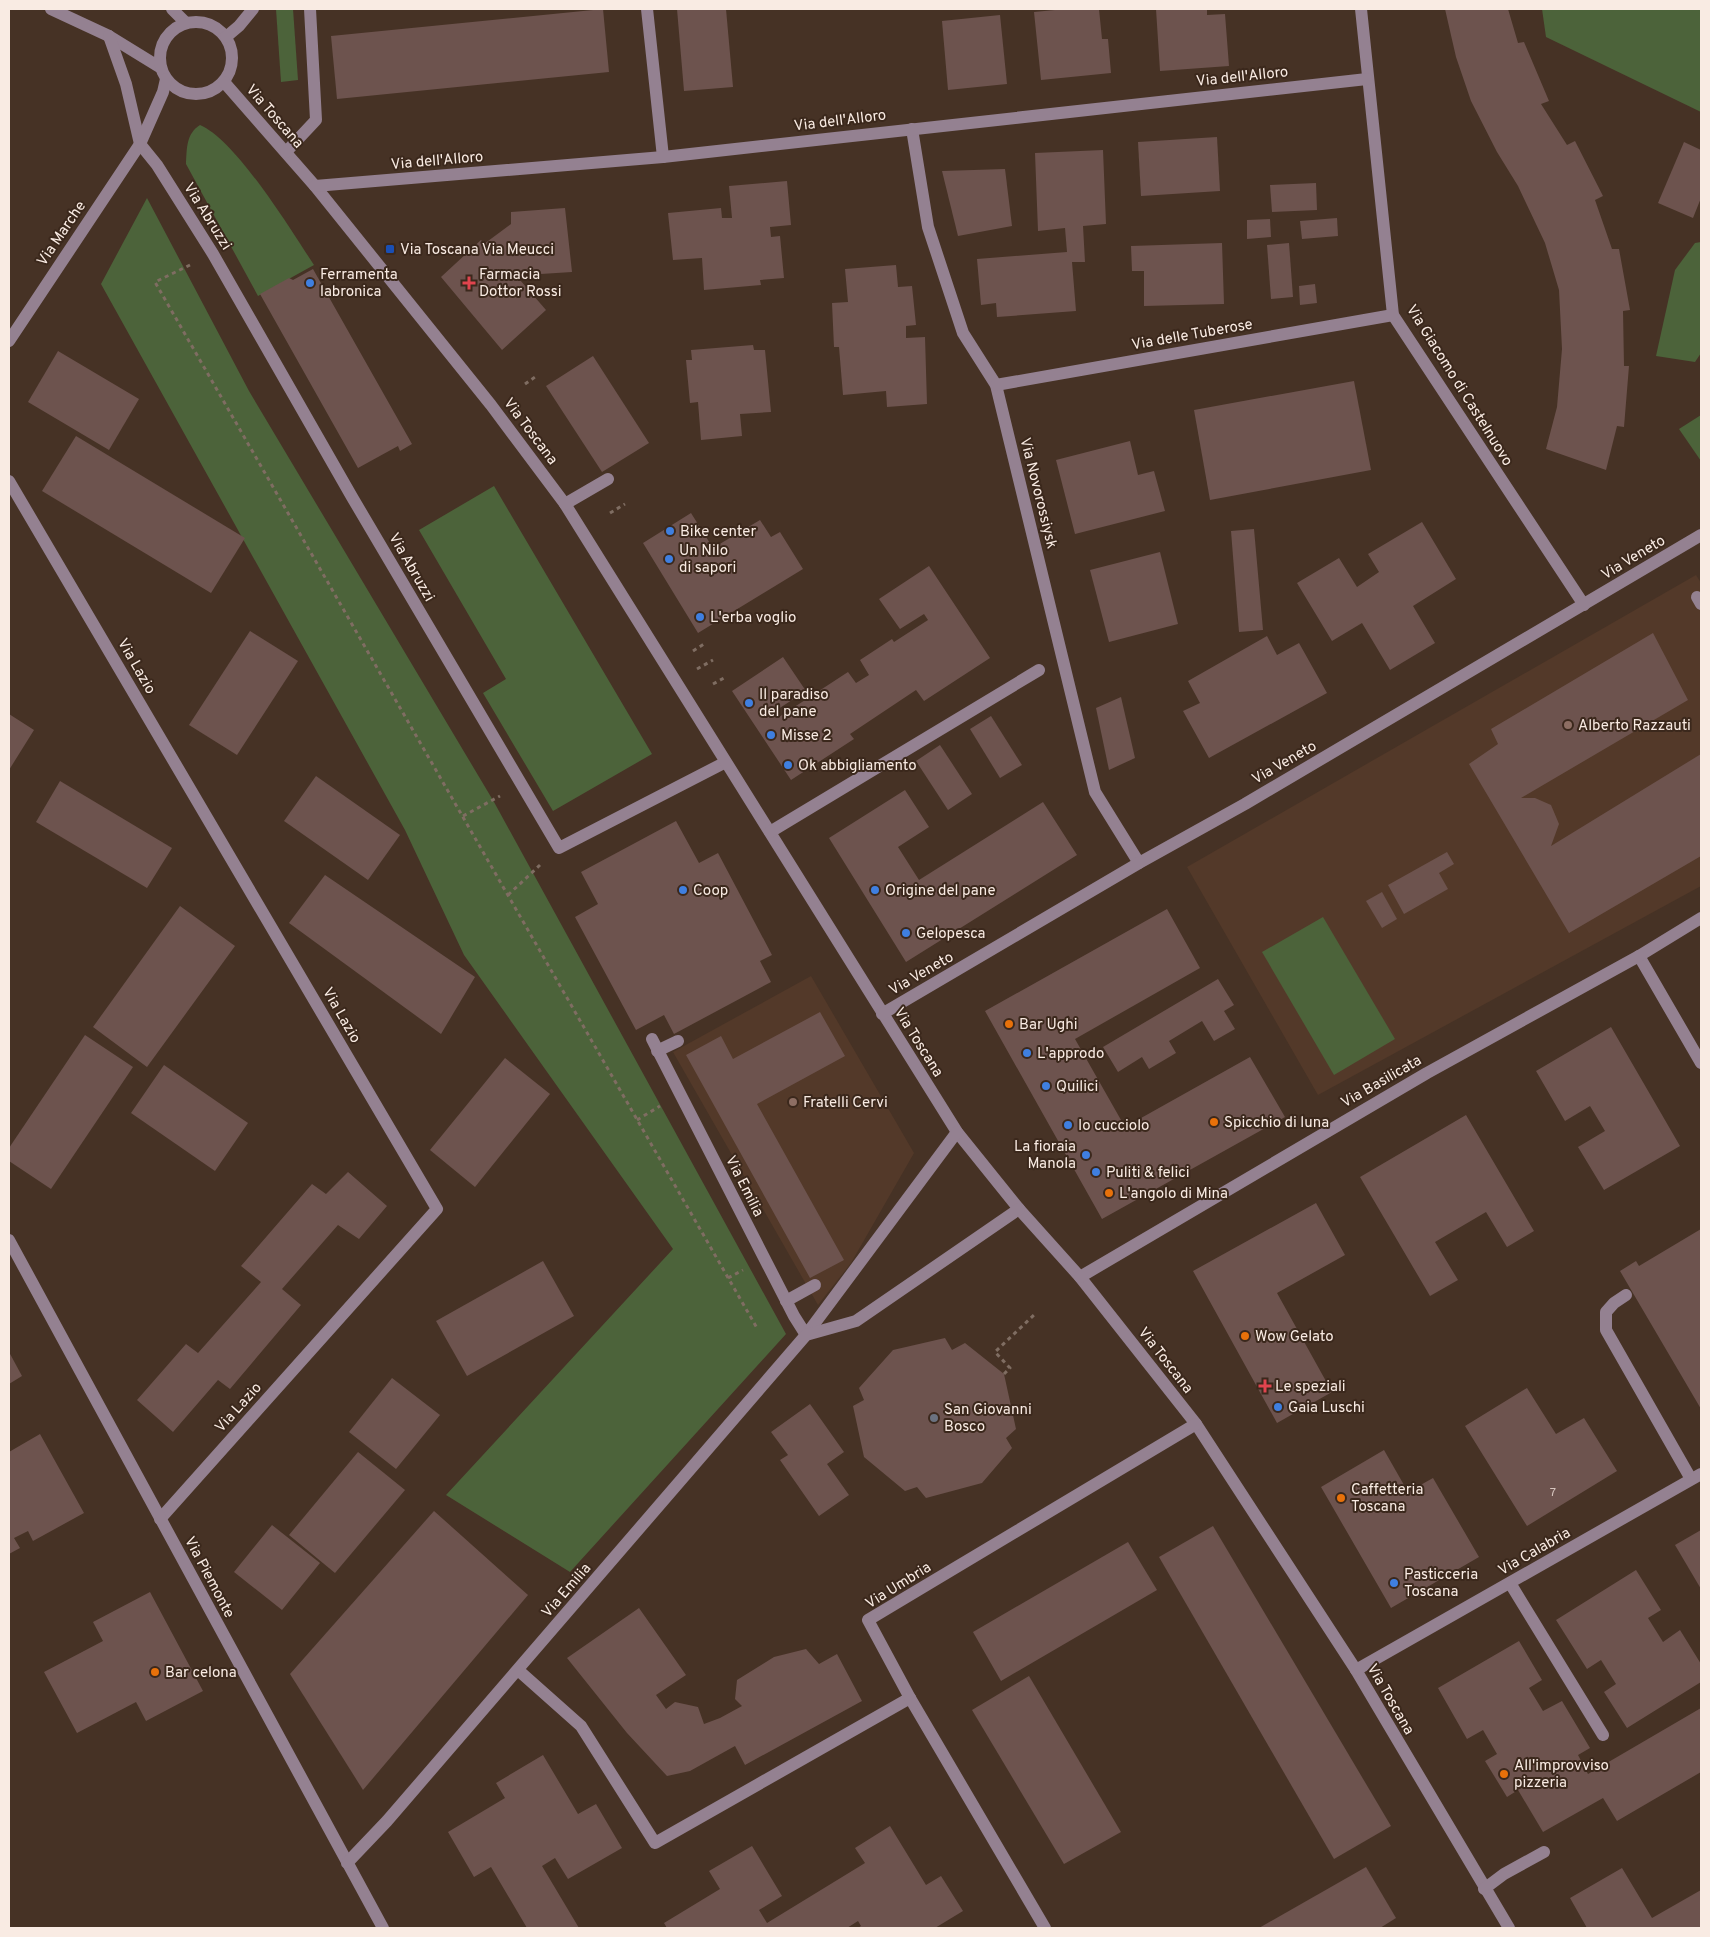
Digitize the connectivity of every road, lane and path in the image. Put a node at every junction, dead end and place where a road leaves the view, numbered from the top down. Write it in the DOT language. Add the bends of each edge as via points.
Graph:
graph roads {
  1 [pos="51,9"];
  2 [pos="172,9"];
  3 [pos="253,9"];
  4 [pos="310,9"];
  5 [pos="647,9"];
  6 [pos="1360,9"];
  7 [pos="186,23"];
  8 [pos="109,36"];
  9 [pos="226,37"];
  10 [pos="164,73"];
  11 [pos="1367,78"];
  12 [pos="224,82"];
  13 [pos="912,128"];
  14 [pos="140,144"];
  15 [pos="286,152"];
  16 [pos="663,157"];
  17 [pos="315,186"];
  18 [pos="213,254"];
  19 [pos="1393,315"];
  20 [pos="9,340"];
  21 [pos="535,376"];
  22 [pos="525,384"];
  23 [pos="996,386"];
  24 [pos="608,479"];
  25 [pos="9,480"];
  26 [pos="565,504"];
  27 [pos="625,504"];
  28 [pos="610,513"];
  29 [pos="1701,535"];
  30 [pos="1584,605"];
  31 [pos="704,644"];
  32 [pos="693,651"];
  33 [pos="1039,670"];
  34 [pos="724,678"];
  35 [pos="714,684"];
  36 [pos="724,763"];
  37 [pos="503,795"];
  38 [pos="463,816"];
  39 [pos="770,832"];
  40 [pos="559,848"];
  41 [pos="1139,863"];
  42 [pos="508,895"];
  43 [pos="1701,918"];
  44 [pos="1639,956"];
  45 [pos="882,1014"];
  46 [pos="678,1041"];
  47 [pos="1701,1063"];
  48 [pos="655,1109"];
  49 [pos="637,1120"];
  50 [pos="957,1132"];
  51 [pos="1018,1209"];
  52 [pos="9,1240"];
  53 [pos="741,1271"];
  54 [pos="1080,1277"];
  55 [pos="728,1278"];
  56 [pos="815,1286"];
  57 [pos="1626,1295"];
  58 [pos="786,1301"];
  59 [pos="1036,1313"];
  60 [pos="757,1328"];
  61 [pos="806,1335"];
  62 [pos="1004,1374"];
  63 [pos="1196,1424"];
  64 [pos="1696,1477"];
  65 [pos="160,1519"];
  66 [pos="1510,1584"];
  67 [pos="518,1670"];
  68 [pos="1356,1670"];
  69 [pos="910,1698"];
  70 [pos="1603,1735"];
  71 [pos="1544,1852"];
  72 [pos="347,1863"];
  73 [pos="1484,1889"];
  74 [pos="383,1928"];
  75 [pos="1045,1928"];
  76 [pos="1509,1928"];
  1 -- 8 [label="street"];
  2 -- 7 [label="street"];
  3 -- 9 [label="street"];
  4 -- 15 [label="street" via="316,120"];
  5 -- 16 [label="street"];
  6 -- 11 [label="street, Via Giacomo di Castelnuovo"];
  7 -- 9 [label="street" via="201,21"];
  7 -- 10 [label="street" via="170,31 165,38 160,58"];
  8 -- 10 [label="street"];
  8 -- 14 [label="street" via="126,84"];
  9 -- 12 [label="street" via="232,59"];
  10 -- 12 [label="street" via="179,90 196,95 212,91"];
  10 -- 14 [label="street, Via Marche" via="163,92"];
  11 -- 13 [label="street, Via dell'Alloro"];
  11 -- 19 [label="street, Via Giacomo di Castelnuovo"];
  12 -- 15 [label="street, Via Toscana"];
  13 -- 16 [label="street, Via dell'Alloro"];
  13 -- 23 [label="street, Via Novorossiysk" via="928,227 963,333"];
  14 -- 18 [label="street, Via Abruzzi"];
  14 -- 20 [label="street, Via Marche"];
  15 -- 17 [label="street, Via Toscana"];
  16 -- 17 [label="street, Via dell'Alloro"];
  17 -- 26 [label="street, Via Toscana" via="491,405"];
  18 -- 38 [label="path" via="155,282"];
  18 -- 40 [label="street, Via Abruzzi"];
  19 -- 23 [label="street, Via delle Tuberose"];
  19 -- 30 [label="street, Via Giacomo di Castelnuovo"];
  21 -- 22 [label="path"];
  23 -- 41 [label="street, Via Novorossiysk" via="1095,792"];
  24 -- 26 [label="street"];
  25 -- 65 [label="street, Via Lazio" via="437,1209"];
  26 -- 36 [label="street, Via Toscana"];
  27 -- 28 [label="path"];
  29 -- 30 [label="street, Via Veneto"];
  30 -- 41 [label="street, Via Veneto"];
  31 -- 32 [label="path"];
  33 -- 39 [label="street"];
  34 -- 35 [label="path"];
  36 -- 39 [label="street, Via Toscana"];
  36 -- 40 [label="street"];
  37 -- 38 [label="path"];
  38 -- 42 [label="path"];
  39 -- 45 [label="street, Via Toscana"];
  40 -- 42 [label="path"];
  41 -- 45 [label="street, Via Veneto"];
  42 -- 49 [label="path"];
  43 -- 44 [label="street, Via Basilicata"];
  44 -- 47 [label="street"];
  44 -- 54 [label="street, Via Basilicata" via="1427,1072"];
  45 -- 50 [label="street, Via Toscana"];
  46 -- 58 [label="street, Via Emilia" via="654,1045"];
  48 -- 49 [label="path"];
  49 -- 55 [label="path"];
  50 -- 51 [label="street, Via Toscana"];
  50 -- 61 [label="street, Via Emilia"];
  51 -- 54 [label="street, Via Toscana"];
  51 -- 61 [label="street" via="856,1321"];
  52 -- 65 [label="street, Via Piemonte"];
  53 -- 55 [label="path"];
  54 -- 63 [label="street, Via Toscana"];
  55 -- 60 [label="path"];
  56 -- 58 [label="street"];
  57 -- 64 [label="street" via="1606,1312 1606,1330"];
  58 -- 61 [label="street, Via Emilia"];
  59 -- 62 [label="path" via="995,1352 1010,1368"];
  61 -- 67 [label="street, Via Emilia"];
  63 -- 68 [label="street, Via Toscana"];
  63 -- 69 [label="street, Via Umbria" via="868,1620"];
  64 -- 66 [label="street, Via Calabria"];
  65 -- 72 [label="street, Via Piemonte"];
  66 -- 68 [label="street, Via Calabria"];
  66 -- 70 [label="street"];
  67 -- 69 [label="street" via="582,1726 655,1843"];
  67 -- 72 [label="street, Via Emilia" via="383,1827"];
  68 -- 73 [label="street, Via Toscana"];
  69 -- 75 [label="street, Via Umbria"];
  71 -- 73 [label="street"];
  72 -- 74 [label="street, Via Piemonte"];
  73 -- 76 [label="street, Via Toscana"];
}
